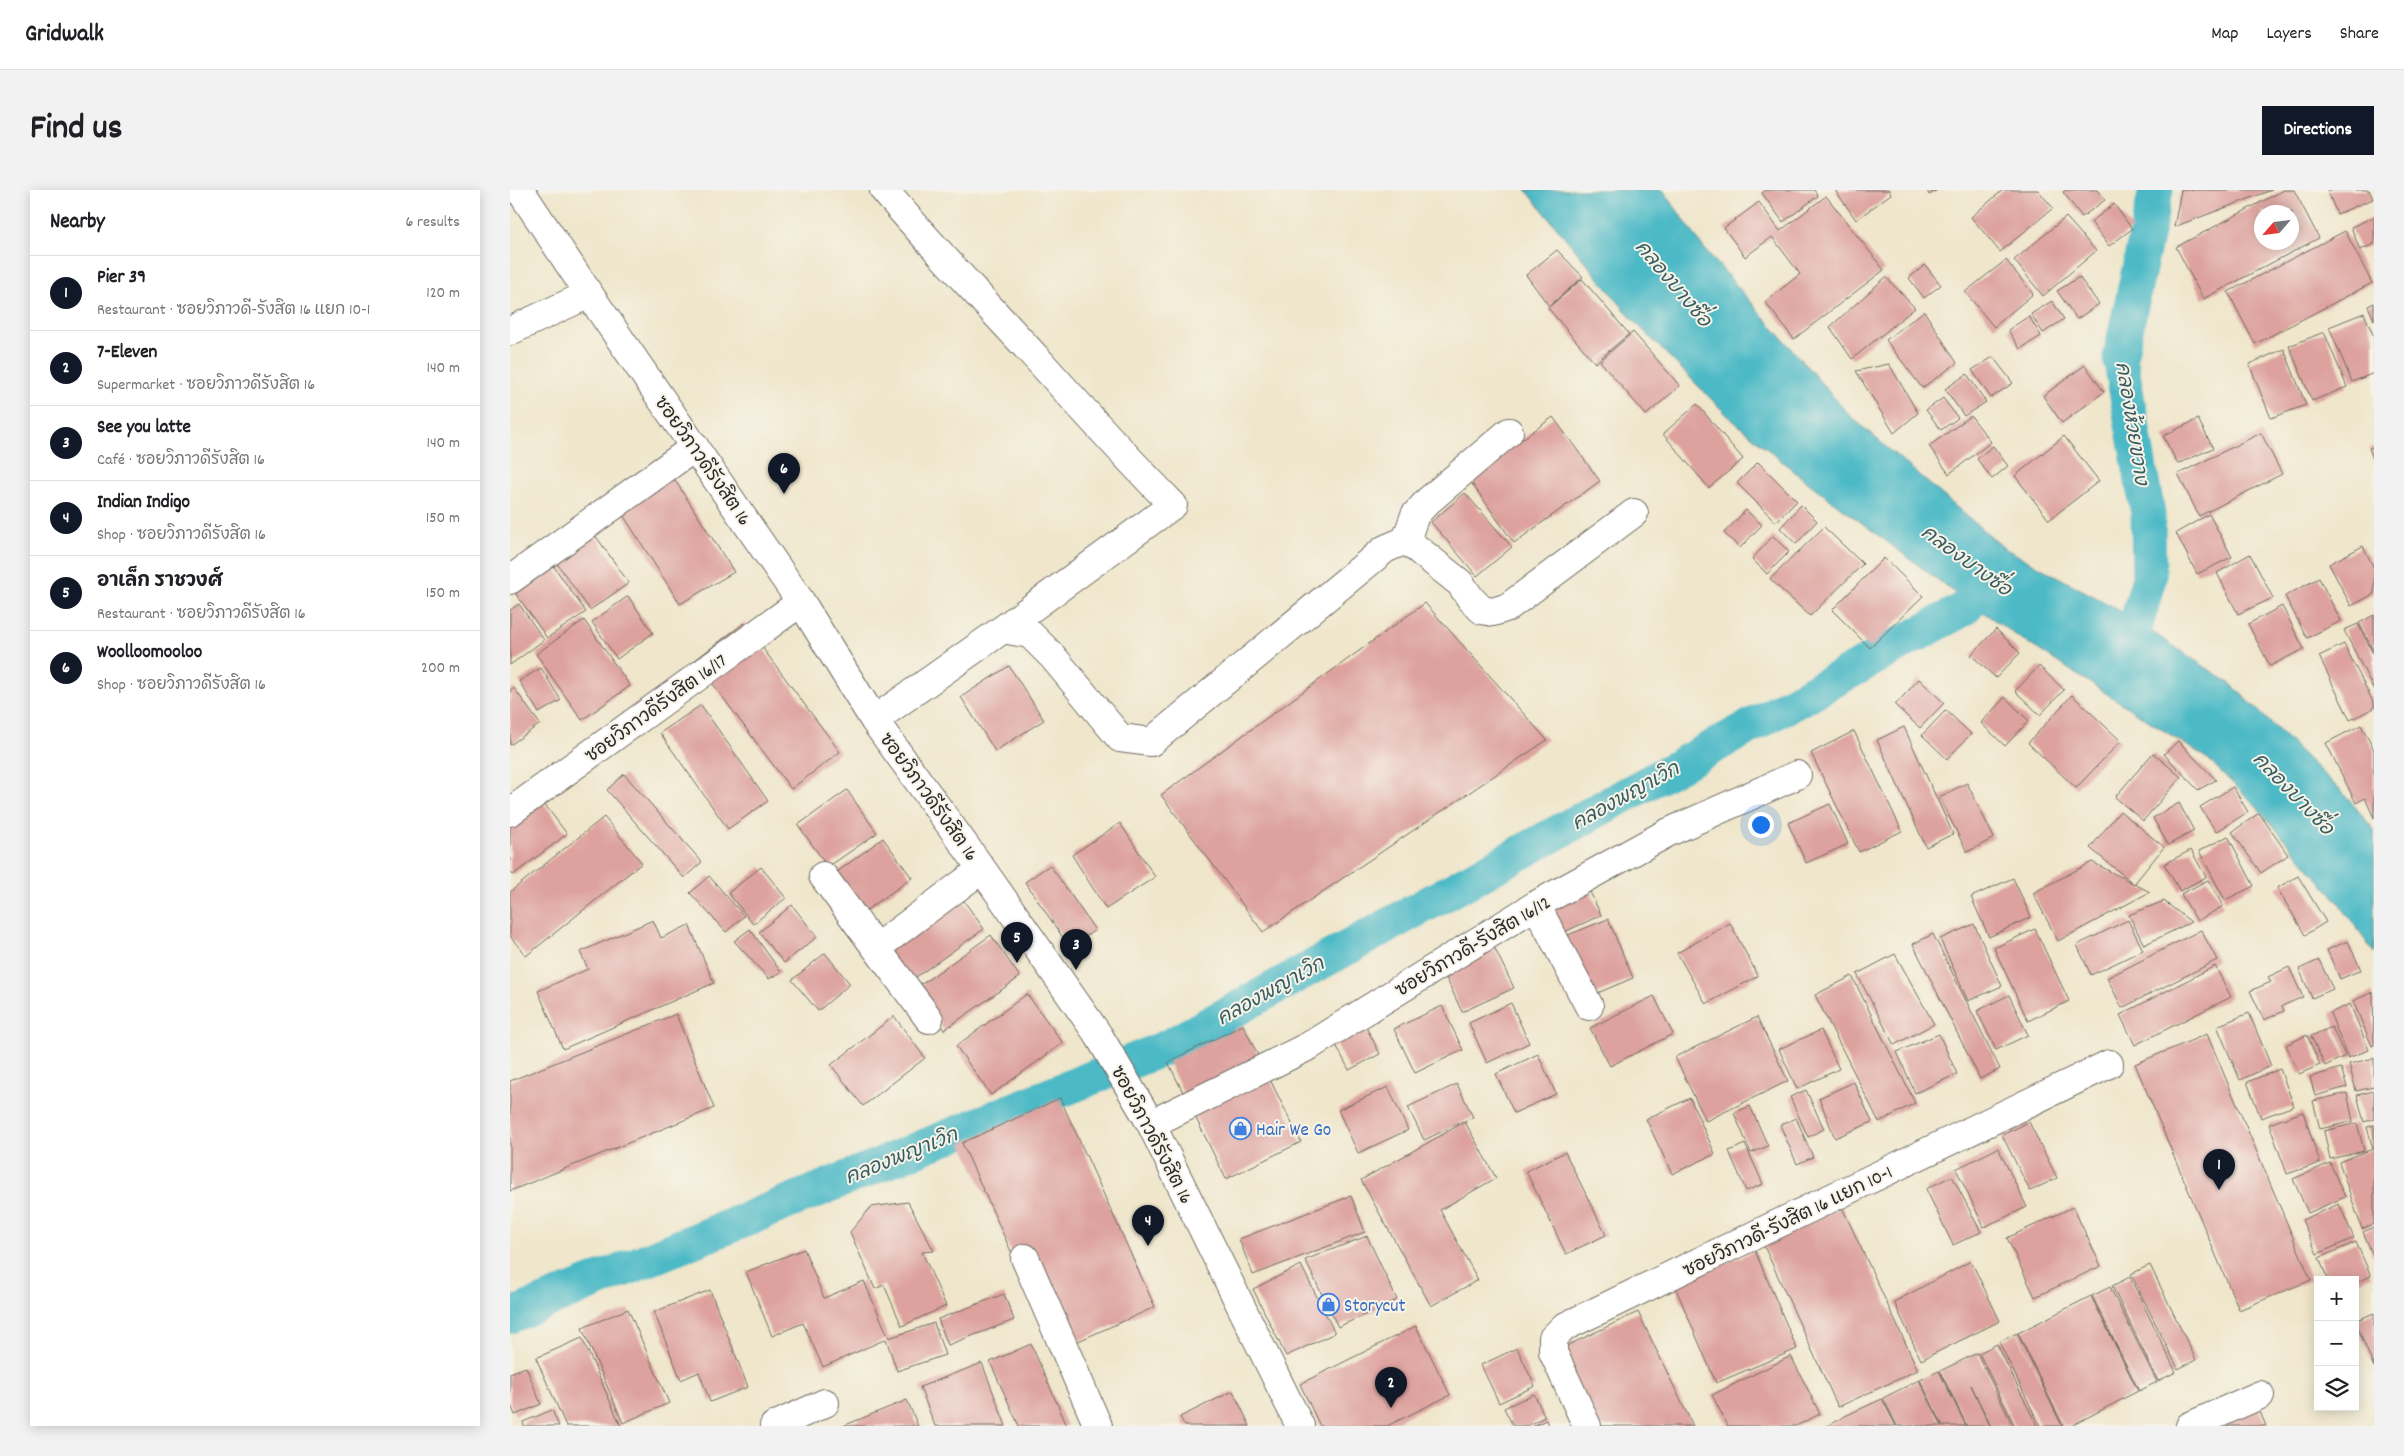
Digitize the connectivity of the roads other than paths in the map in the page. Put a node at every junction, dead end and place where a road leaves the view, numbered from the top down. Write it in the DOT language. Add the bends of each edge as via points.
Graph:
graph roads {
  1 [pos="520,190"];
  2 [pos="884,190"];
  3 [pos="589,294"];
  4 [pos="510,331"];
  5 [pos="1509,432"];
  6 [pos="695,447"];
  7 [pos="1634,513"];
  8 [pos="1406,540"];
  9 [pos="510,580"];
  10 [pos="801,602"];
  11 [pos="1003,629"];
  12 [pos="874,720"];
  13 [pos="1797,775"];
  14 [pos="510,812"];
  15 [pos="982,869"];
  16 [pos="823,876"];
  17 [pos="1536,905"];
  18 [pos="876,948"];
  19 [pos="1589,1006"];
  20 [pos="929,1019"];
  21 [pos="2109,1064"];
  22 [pos="1151,1124"];
  23 [pos="1025,1258"];
  24 [pos="2260,1395"];
  25 [pos="825,1403"];
  26 [pos="774,1426"];
  27 [pos="1098,1426"];
  28 [pos="1300,1426"];
  29 [pos="1587,1426"];
  30 [pos="2190,1426"];
  1 -- 3 [label="street, ซอยวิภาวดีรังสิต 16"];
  2 -- 11 [label="street" via="941,257 1173,506"];
  3 -- 4 [label="street"];
  3 -- 6 [label="street, ซอยวิภาวดีรังสิต 16"];
  5 -- 8 [label="street" via="1428,501 1415,516"];
  6 -- 9 [label="street"];
  6 -- 10 [label="street, ซอยวิภาวดีรังสิต 16"];
  7 -- 8 [label="street" via="1508,607 1493,612 1482,610 1460,584"];
  8 -- 11 [label="street" via="1385,549 1151,742 1120,738 1030,634"];
  10 -- 12 [label="street, ซอยวิภาวดีรังสิต 16"];
  10 -- 14 [label="street, ซอยวิภาวดีรังสิต 16/17"];
  11 -- 12 [label="street"];
  12 -- 15 [label="street, ซอยวิภาวดีรังสิต 16"];
  13 -- 17 [label="street, ซอยวิภาวดี-รังสิต 16/12" via="1667,833"];
  15 -- 18 [label="street"];
  15 -- 22 [label="street, ซอยวิภาวดีรังสิต 16" via="1099,1036"];
  16 -- 18 [label="street"];
  17 -- 19 [label="street"];
  17 -- 22 [label="street, ซอยวิภาวดี-รังสิต 16/12" via="1309,1046"];
  18 -- 20 [label="street"];
  21 -- 29 [label="street, ซอยวิภาวดี-รังสิต 16 แยก 10-1" via="1564,1328 1553,1338 1553,1352"];
  22 -- 28 [label="street, ซอยวิภาวดีรังสิต 16"];
  23 -- 27 [label="street"];
  24 -- 30 [label="street"];
  25 -- 26 [label="street"];
}
